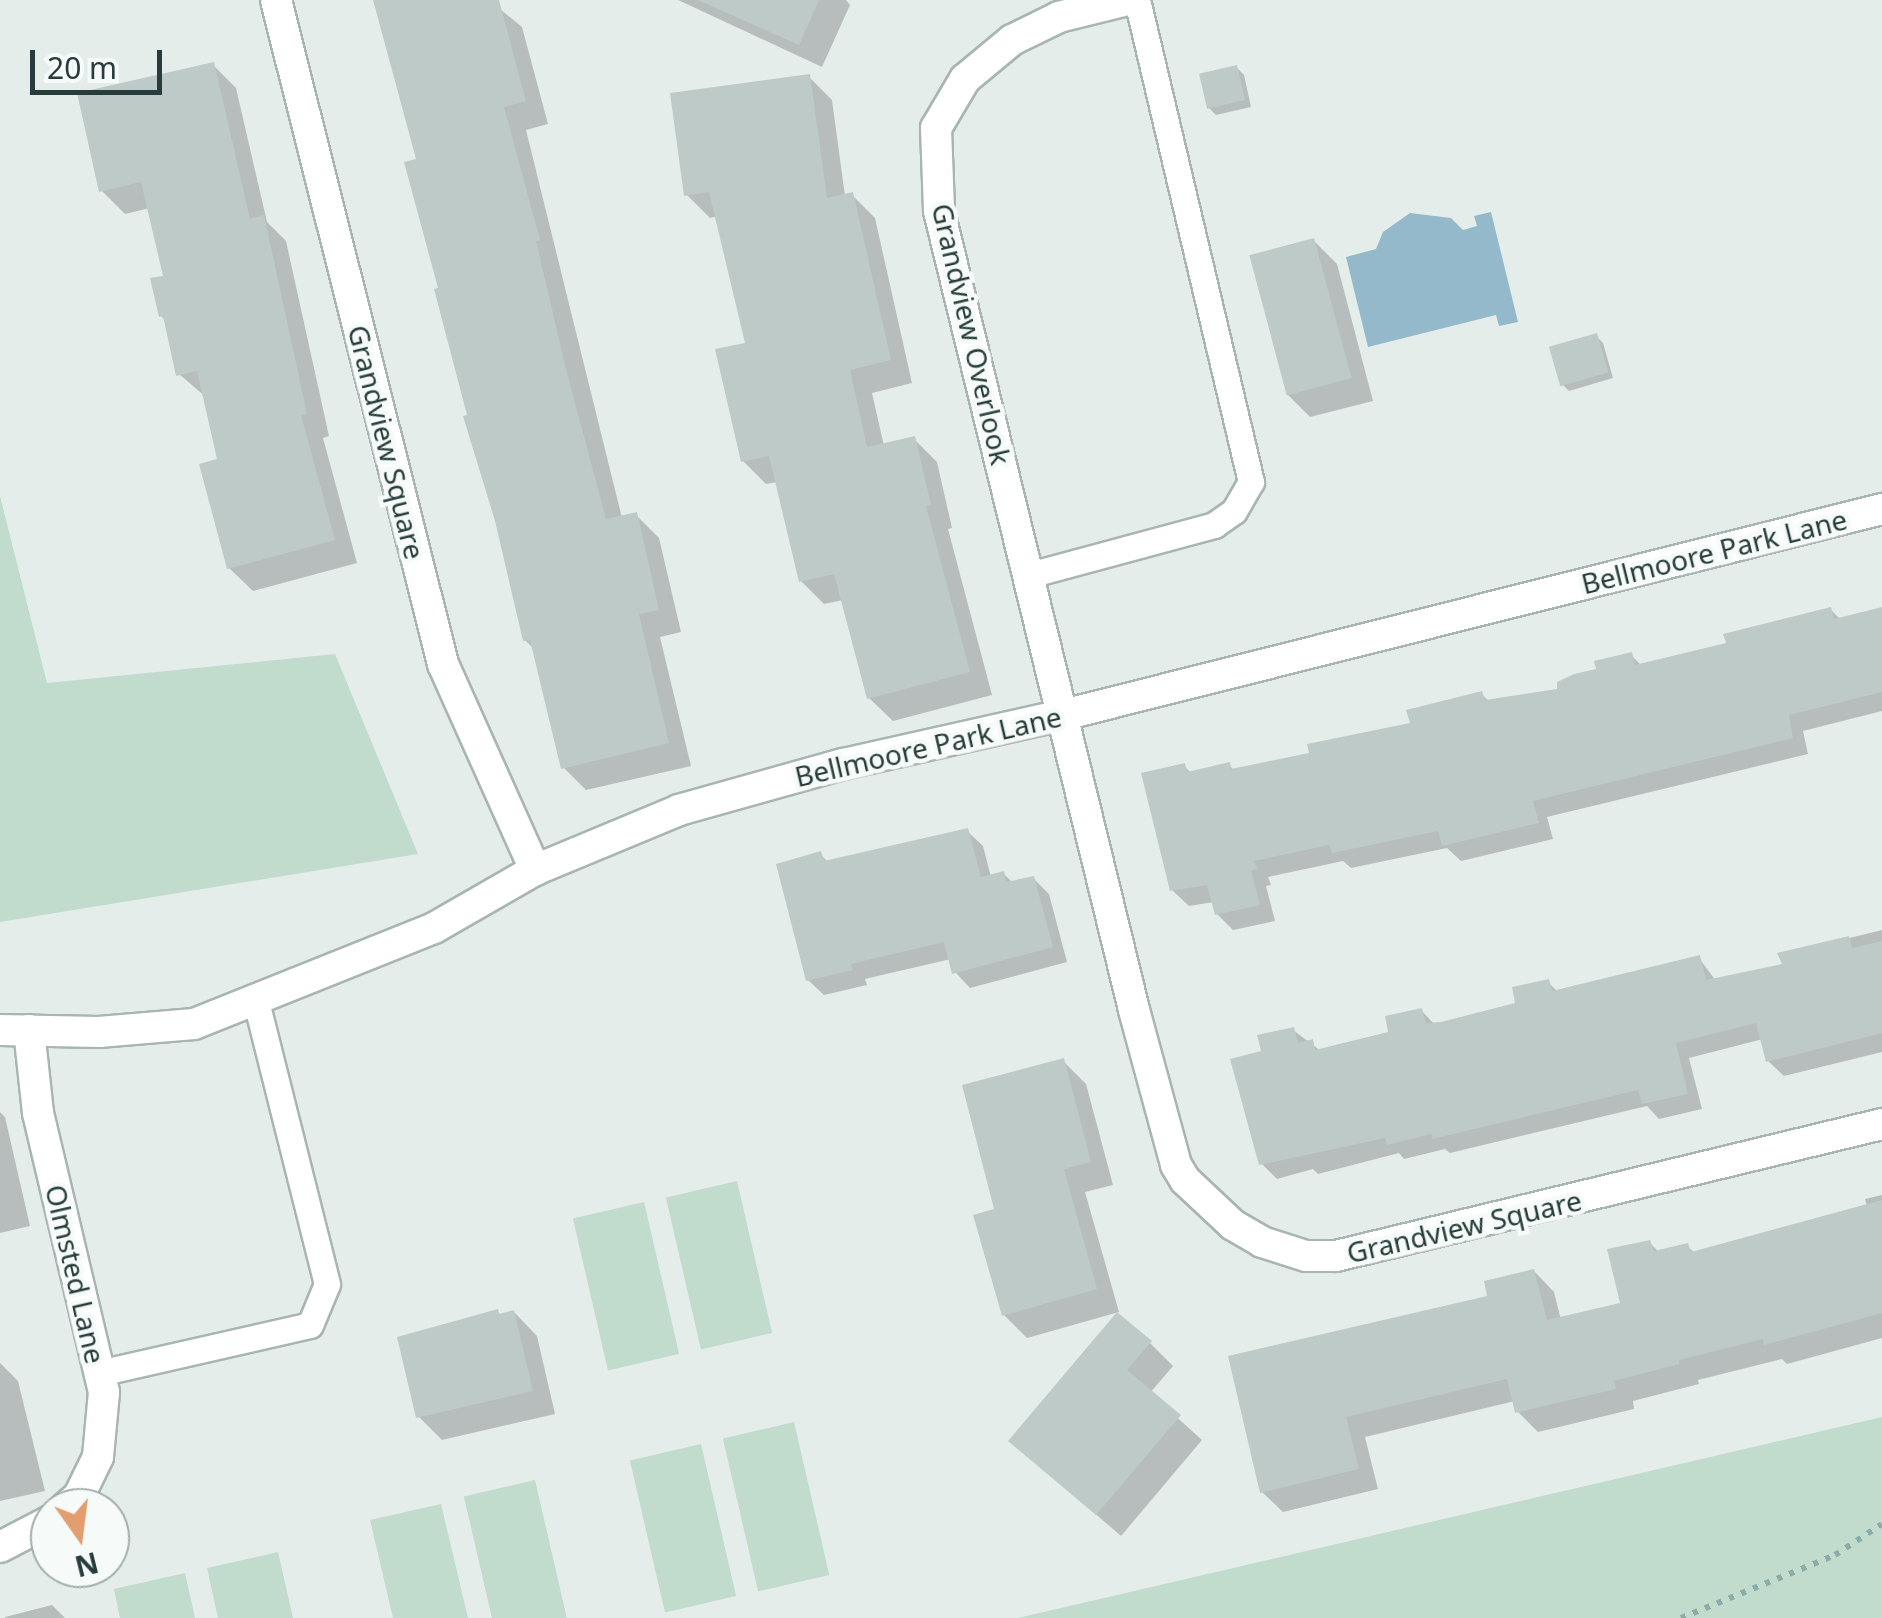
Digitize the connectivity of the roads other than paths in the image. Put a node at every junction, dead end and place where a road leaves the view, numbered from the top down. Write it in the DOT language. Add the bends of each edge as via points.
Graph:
graph roads {
  1 [pos="276,0"];
  2 [pos="1128,0"];
  3 [pos="1137,0"];
  4 [pos="1882,510"];
  5 [pos="1029,574"];
  6 [pos="1063,715"];
  7 [pos="535,870"];
  8 [pos="256,1002"];
  9 [pos="14,1030"];
  10 [pos="1882,1124"];
  11 [pos="100,1373"];
  12 [pos="82,1488"];
  13 [pos="30,1532"];
  14 [pos="0,1548"];
  1 -- 7 [label="street, Grandview Square" via="443,664"];
  2 -- 5 [label="street, Grandview Overlook" via="1059,17 1012,40 964,79 936,128 939,211"];
  3 -- 5 [label="lane" via="1250,482 1234,511 1214,524"];
  4 -- 6 [label="street, Bellmoore Park Lane"];
  5 -- 6 [label="street, Grandview Overlook"];
  6 -- 7 [label="street, Bellmoore Park Lane" via="843,764 679,810"];
  6 -- 10 [label="street, Grandview Square" via="1176,1165 1216,1211 1262,1242 1306,1256 1336,1256"];
  7 -- 8 [label="street, Bellmoore Park Lane" via="434,928"];
  8 -- 9 [label="street, Bellmoore Park Lane" via="194,1024"];
  8 -- 11 [label="lane" via="327,1284 310,1325"];
  9 -- 11 [label="street, Olmsted Lane"];
  11 -- 12 [label="street, Olmsted Lane" via="98,1457"];
  13 -- 14 [label="street"];
}
